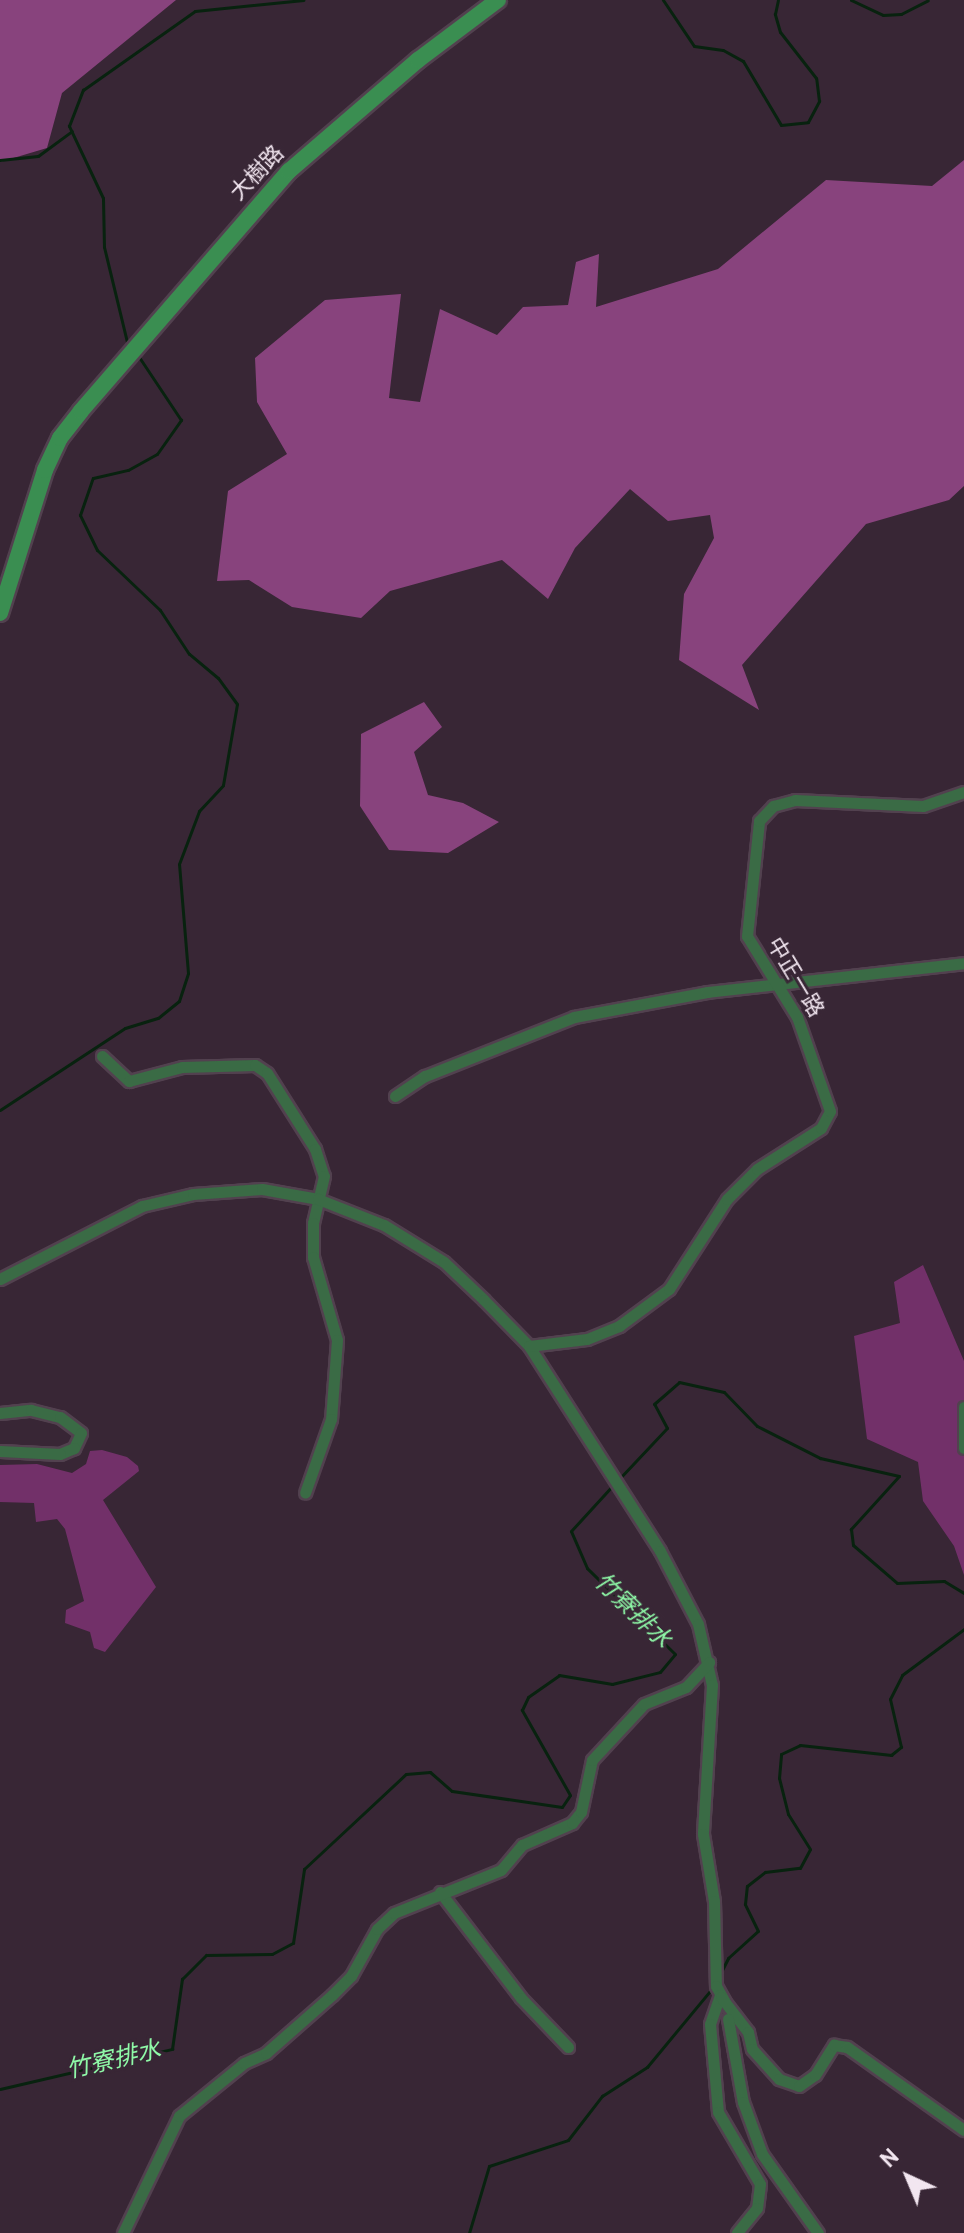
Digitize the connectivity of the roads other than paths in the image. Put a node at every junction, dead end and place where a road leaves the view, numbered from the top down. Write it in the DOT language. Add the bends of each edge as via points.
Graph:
graph roads {
  1 [pos="498,0"];
  2 [pos="0,613"];
  3 [pos="964,792"];
  4 [pos="964,963"];
  5 [pos="776,985"];
  6 [pos="102,1056"];
  7 [pos="395,1096"];
  8 [pos="318,1199"];
  9 [pos="0,1279"];
  10 [pos="529,1346"];
  11 [pos="964,1407"];
  12 [pos="0,1413"];
  13 [pos="964,1448"];
  14 [pos="0,1451"];
  15 [pos="305,1493"];
  16 [pos="709,1662"];
  17 [pos="440,1892"];
  18 [pos="720,1994"];
  19 [pos="728,2019"];
  20 [pos="568,2047"];
  21 [pos="964,2130"];
  22 [pos="123,2233"];
  23 [pos="737,2233"];
  24 [pos="818,2233"];
  1 -- 2 [label="street, 大樹路" via="418,60 289,171 81,411 45,470"];
  3 -- 5 [label="street, 中正一路" via="923,806 795,800 773,806 759,821 747,936"];
  4 -- 5 [label="street"];
  5 -- 7 [label="street" via="574,1017 425,1076"];
  5 -- 10 [label="street, 中正一路" via="811,1047 830,1111 821,1128 757,1169 727,1199 669,1289 619,1326 587,1339"];
  6 -- 8 [label="street" via="129,1081 182,1067 250,1063 261,1068 315,1149 324,1176"];
  8 -- 9 [label="street" via="262,1189 226,1190 142,1206"];
  8 -- 10 [label="street" via="384,1225 444,1262"];
  8 -- 15 [label="street" via="313,1257 337,1340 331,1419"];
  10 -- 16 [label="street" via="660,1551 698,1624"];
  11 -- 13 [label="street"];
  12 -- 14 [label="street" via="31,1410 60,1417 81,1433 74,1448 60,1454"];
  16 -- 17 [label="street" via="686,1687 644,1704 592,1760 581,1812 572,1823 522,1845 501,1870"];
  16 -- 18 [label="street" via="703,1834"];
  17 -- 20 [label="street" via="521,1998"];
  17 -- 22 [label="street" via="394,1913 332,1995 266,2053 244,2063 179,2116"];
  18 -- 21 [label="street" via="723,2005 748,2032 752,2049 779,2079 799,2086 815,2075 834,2045 847,2047"];
  18 -- 23 [label="street" via="710,2024 718,2112 760,2184 757,2208"];
  19 -- 24 [label="street" via="743,2102 762,2154"];
}
